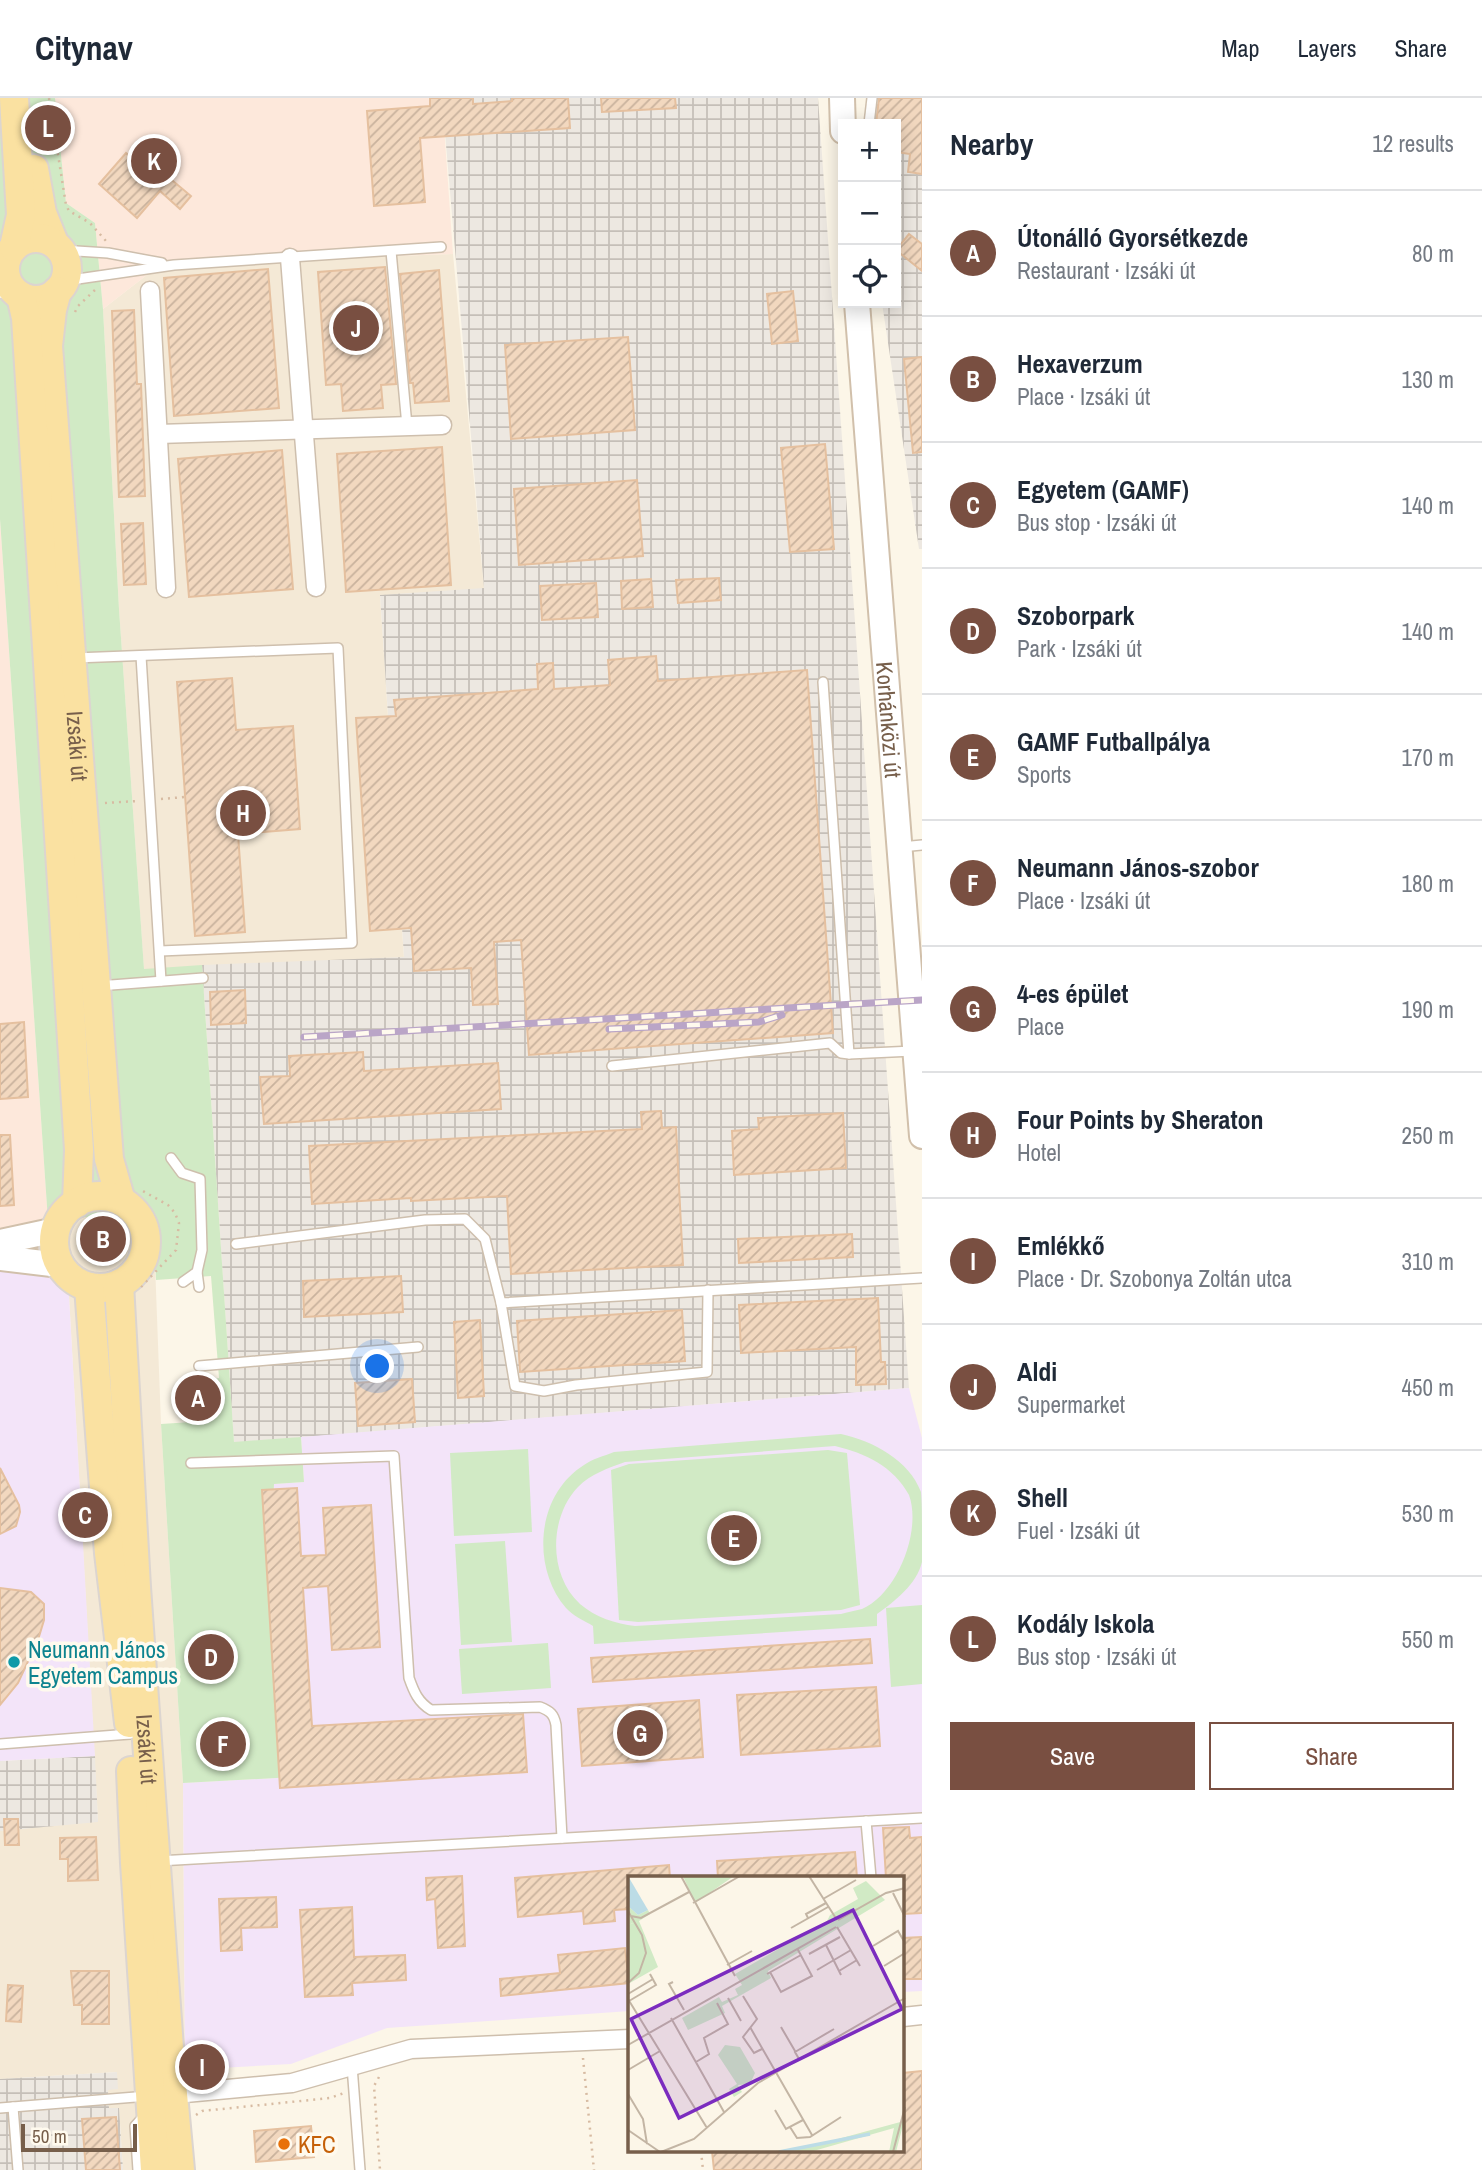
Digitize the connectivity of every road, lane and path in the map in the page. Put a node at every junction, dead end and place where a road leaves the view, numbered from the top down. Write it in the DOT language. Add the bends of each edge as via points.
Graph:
graph roads {
  1 [pos="14,98"];
  2 [pos="30,98"];
  3 [pos="842,98"];
  4 [pos="872,98"];
  5 [pos="843,119"];
  6 [pos="870,119"];
  7 [pos="57,247"];
  8 [pos="441,247"];
  9 [pos="8,251"];
  10 [pos="391,251"];
  11 [pos="290,258"];
  12 [pos="174,265"];
  13 [pos="61,286"];
  14 [pos="150,291"];
  15 [pos="12,292"];
  16 [pos="857,308"];
  17 [pos="442,425"];
  18 [pos="407,426"];
  19 [pos="303,429"];
  20 [pos="158,434"];
  21 [pos="316,587"];
  22 [pos="166,588"];
  23 [pos="141,656"];
  24 [pos="70,659"];
  25 [pos="823,682"];
  26 [pos="132,801"];
  27 [pos="95,804"];
  28 [pos="910,846"];
  29 [pos="160,951"];
  30 [pos="203,978"];
  31 [pos="161,981"];
  32 [pos="96,986"];
  33 [pos="915,1051"];
  34 [pos="849,1054"];
  35 [pos="612,1066"];
  36 [pos="922,1136"];
  37 [pos="171,1158"];
  38 [pos="121,1201"];
  39 [pos="77,1203"];
  40 [pos="56,1230"];
  41 [pos="0,1242"];
  42 [pos="236,1244"];
  43 [pos="0,1258"];
  44 [pos="60,1265"];
  45 [pos="197,1272"];
  46 [pos="922,1278"];
  47 [pos="183,1282"];
  48 [pos="119,1284"];
  49 [pos="89,1287"];
  50 [pos="199,1287"];
  51 [pos="708,1290"];
  52 [pos="501,1303"];
  53 [pos="418,1347"];
  54 [pos="199,1366"];
  55 [pos="191,1463"];
  56 [pos="109,1553"];
  57 [pos="140,1587"];
  58 [pos="130,1734"];
  59 [pos="0,1744"];
  60 [pos="922,1818"];
  61 [pos="866,1821"];
  62 [pos="562,1838"];
  63 [pos="145,1862"];
  64 [pos="871,1876"];
  65 [pos="922,2015"];
  66 [pos="904,2017"];
  67 [pos="628,2039"];
  68 [pos="583,2055"];
  69 [pos="352,2066"];
  70 [pos="353,2089"];
  71 [pos="158,2100"];
  72 [pos="13,2107"];
  73 [pos="0,2108"];
  74 [pos="195,2116"];
  75 [pos="701,2152"];
  76 [pos="18,2170"];
  77 [pos="138,2170"];
  78 [pos="155,2170"];
  79 [pos="180,2170"];
  80 [pos="360,2170"];
  81 [pos="380,2170"];
  82 [pos="594,2170"];
  83 [pos="703,2170"];
  1 -- 9 [label="main road" via="21,215"];
  2 -- 7 [label="main road" via="35,179 42,213"];
  3 -- 5 [label="street"];
  4 -- 6 [label="lane"];
  7 -- 9 [label="main road" via="32,238"];
  7 -- 12 [label="lane"];
  7 -- 13 [label="main road" via="66,263"];
  8 -- 10 [label="lane"];
  9 -- 15 [label="main road" via="5,271"];
  10 -- 11 [label="lane"];
  10 -- 18 [label="lane"];
  11 -- 12 [label="lane"];
  11 -- 19 [label="street"];
  12 -- 13 [label="lane"];
  13 -- 15 [label="main road" via="42,299 30,300"];
  13 -- 24 [label="main road, Izsáki út" via="52,310 48,346"];
  14 -- 20 [label="street"];
  15 -- 39 [label="main road, Izsáki út" via="26,318 79,1150"];
  16 -- 28 [label="street, Korhánközi út"];
  17 -- 18 [label="street"];
  18 -- 19 [label="street"];
  19 -- 20 [label="street"];
  19 -- 21 [label="street"];
  20 -- 22 [label="street"];
  23 -- 24 [label="lane"];
  23 -- 29 [label="lane"];
  23 -- 29 [label="lane" via="338,648 352,943"];
  24 -- 32 [label="main road, Izsáki út"];
  25 -- 34 [label="lane"];
  26 -- 27 [label="path"];
  28 -- 33 [label="street, Korhánközi út"];
  29 -- 31 [label="lane"];
  30 -- 31 [label="lane"];
  31 -- 32 [label="lane"];
  32 -- 38 [label="main road, Izsáki út" via="109,1159"];
  33 -- 34 [label="lane"];
  33 -- 36 [label="street, Korhánközi út"];
  34 -- 35 [label="lane" via="830,1043"];
  37 -- 45 [label="lane" via="182,1173 200,1179 202,1251"];
  38 -- 39 [label="main road" via="94,1197"];
  38 -- 48 [label="main road" via="144,1226 146,1249 137,1270"];
  39 -- 40 [label="main road"];
  40 -- 41 [label="street"];
  40 -- 44 [label="main road"];
  42 -- 52 [label="lane" via="466,1219 485,1239"];
  43 -- 44 [label="street"];
  44 -- 49 [label="main road" via="72,1279"];
  45 -- 47 [label="lane"];
  45 -- 50 [label="lane"];
  46 -- 51 [label="lane"];
  48 -- 49 [label="main road"];
  48 -- 57 [label="main road, Izsáki út"];
  49 -- 56 [label="main road, Izsáki út"];
  51 -- 52 [label="lane"];
  51 -- 52 [label="lane" via="707,1372 544,1391 515,1386"];
  53 -- 54 [label="lane"];
  55 -- 62 [label="lane" via="394,1456 413,1691 431,1710 550,1710 555,1725"];
  56 -- 57 [label="lane" via="123,1580"];
  56 -- 58 [label="main road, Izsáki út"];
  57 -- 63 [label="main road, Izsáki út"];
  58 -- 59 [label="lane"];
  58 -- 63 [label="main road, Izsáki út"];
  60 -- 61 [label="lane"];
  61 -- 62 [label="lane"];
  61 -- 64 [label="lane"];
  62 -- 63 [label="lane"];
  63 -- 71 [label="main road, Izsáki út"];
  65 -- 66 [label="street"];
  67 -- 69 [label="street" via="411,2049"];
  68 -- 82 [label="path"];
  69 -- 70 [label="lane"];
  69 -- 71 [label="street" via="292,2083"];
  70 -- 74 [label="path" via="330,2098 202,2111"];
  70 -- 80 [label="lane"];
  70 -- 81 [label="path" via="374,2086"];
  71 -- 72 [label="lane"];
  71 -- 77 [label="lane" via="135,2126"];
  71 -- 78 [label="main road, Izsáki út"];
  71 -- 79 [label="main road, Izsáki út"];
  72 -- 73 [label="lane"];
  72 -- 76 [label="lane"];
  75 -- 83 [label="path"];
}
